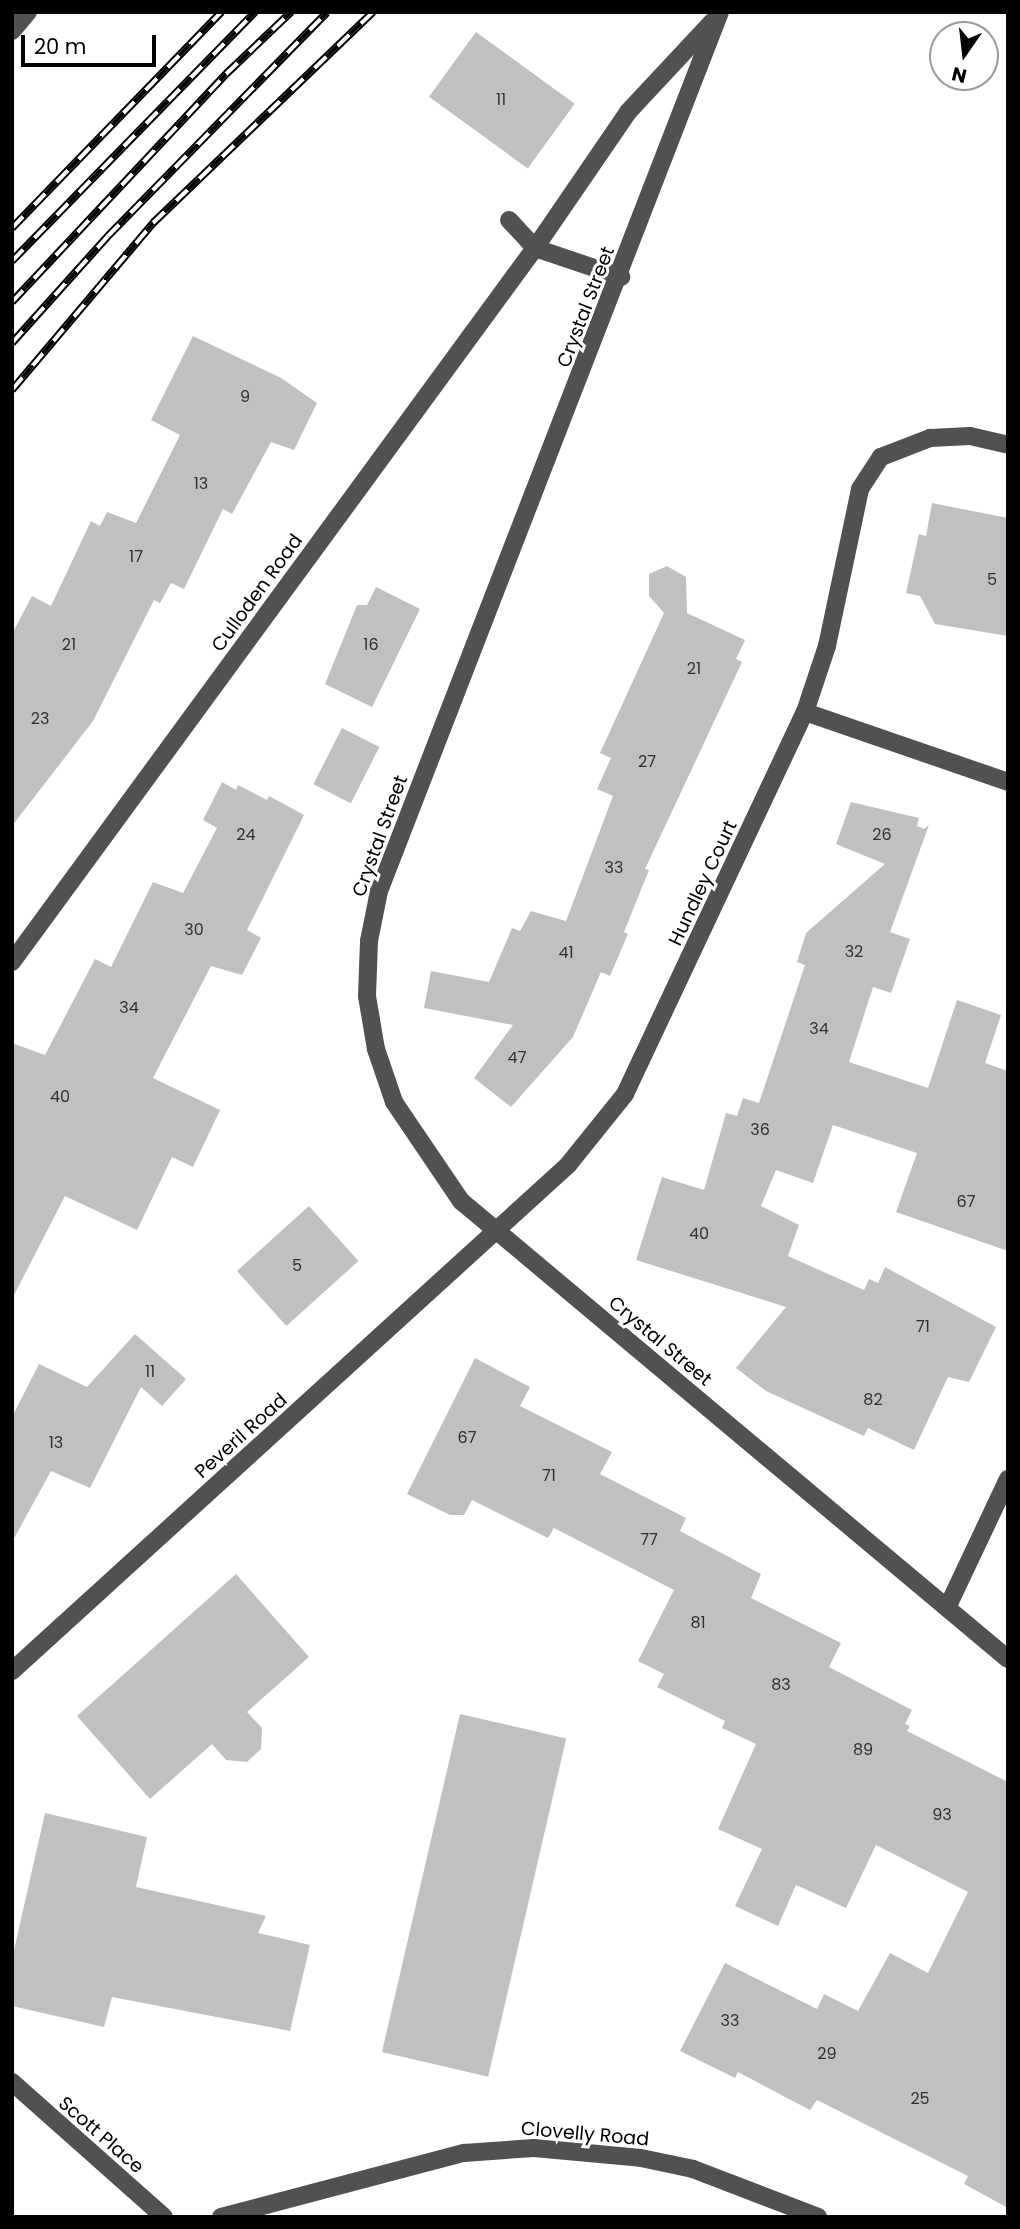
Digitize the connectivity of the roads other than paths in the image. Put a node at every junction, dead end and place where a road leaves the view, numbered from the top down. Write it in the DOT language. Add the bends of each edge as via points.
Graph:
graph roads {
  1 [pos="28,12"];
  2 [pos="720,14"];
  3 [pos="12,31"];
  4 [pos="509,220"];
  5 [pos="535,248"];
  6 [pos="621,277"];
  7 [pos="1008,445"];
  8 [pos="804,712"];
  9 [pos="1008,782"];
  10 [pos="12,961"];
  11 [pos="498,1233"];
  12 [pos="1008,1479"];
  13 [pos="947,1608"];
  14 [pos="1008,1659"];
  15 [pos="12,1671"];
  16 [pos="12,2082"];
  17 [pos="164,2217"];
  18 [pos="221,2217"];
  19 [pos="818,2217"];
  1 -- 3 [label="street"];
  2 -- 5 [label="street, Culloden Road" via="628,112"];
  2 -- 6 [label="street, Crystal Street"];
  4 -- 5 [label="street"];
  5 -- 6 [label="street"];
  5 -- 10 [label="street, Culloden Road"];
  6 -- 11 [label="street, Crystal Street" via="379,891 369,942 367,996 376,1049 394,1102 461,1201"];
  7 -- 8 [label="street, Hundley Court" via="970,436 930,438 881,457 860,489 827,646"];
  8 -- 9 [label="street"];
  8 -- 11 [label="street, Hundley Court" via="625,1094 568,1165"];
  11 -- 13 [label="street, Crystal Street"];
  11 -- 15 [label="street, Peveril Road"];
  12 -- 13 [label="street"];
  13 -- 14 [label="street, Crystal Street"];
  16 -- 17 [label="street, Scott Place"];
  18 -- 19 [label="street, Clovelly Road" via="464,2153 534,2148 641,2158 693,2169"];
}
